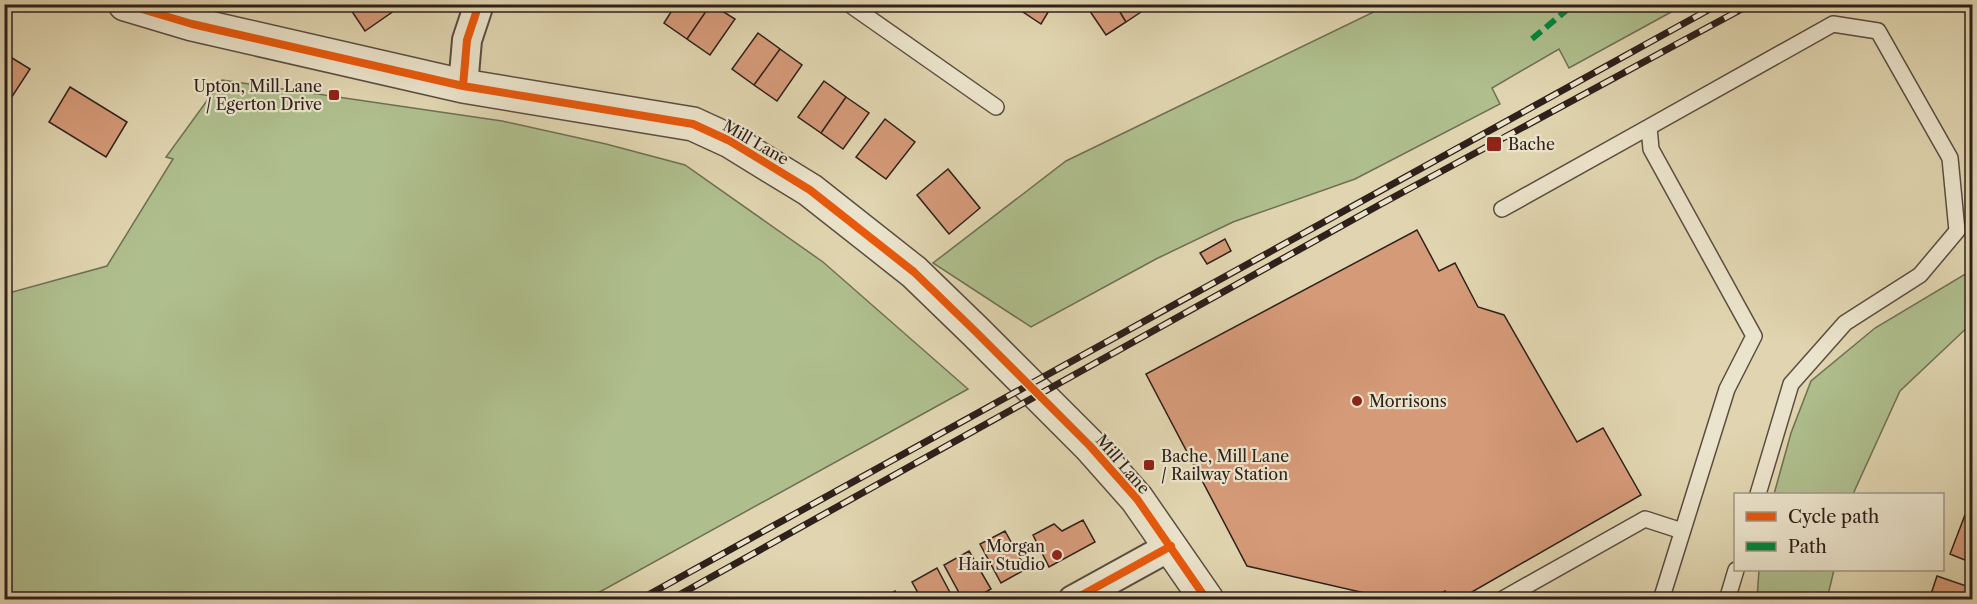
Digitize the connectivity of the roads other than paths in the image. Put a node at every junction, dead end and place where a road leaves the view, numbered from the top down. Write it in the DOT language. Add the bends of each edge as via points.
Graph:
graph roads {
  1 [pos="125,4"];
  2 [pos="849,4"];
  3 [pos="476,6"];
  4 [pos="463,86"];
  5 [pos="996,107"];
  6 [pos="1649,127"];
  7 [pos="1502,209"];
  8 [pos="1759,493"];
  9 [pos="1682,531"];
  10 [pos="1171,546"];
  11 [pos="1736,571"];
  12 [pos="1073,600"];
  13 [pos="1208,600"];
  14 [pos="1501,600"];
  15 [pos="1660,600"];
  16 [pos="1727,600"];
  1 -- 4 [label="street, Mill Lane" via="192,24"];
  2 -- 5 [label="lane"];
  3 -- 4 [label="street" via="467,40"];
  4 -- 10 [label="street, Mill Lane" via="693,124 730,141 810,190 914,272 976,332 1090,446 1137,499"];
  6 -- 7 [label="lane"];
  6 -- 8 [label="lane" via="1833,24 1878,31 1950,158 1957,231 1920,275 1845,323 1791,384"];
  6 -- 9 [label="lane" via="1651,149 1754,336 1727,389"];
  9 -- 14 [label="lane" via="1645,519"];
  9 -- 15 [label="lane"];
  10 -- 12 [label="street"];
  10 -- 13 [label="street, Mill Lane"];
  11 -- 16 [label="lane"];
}
